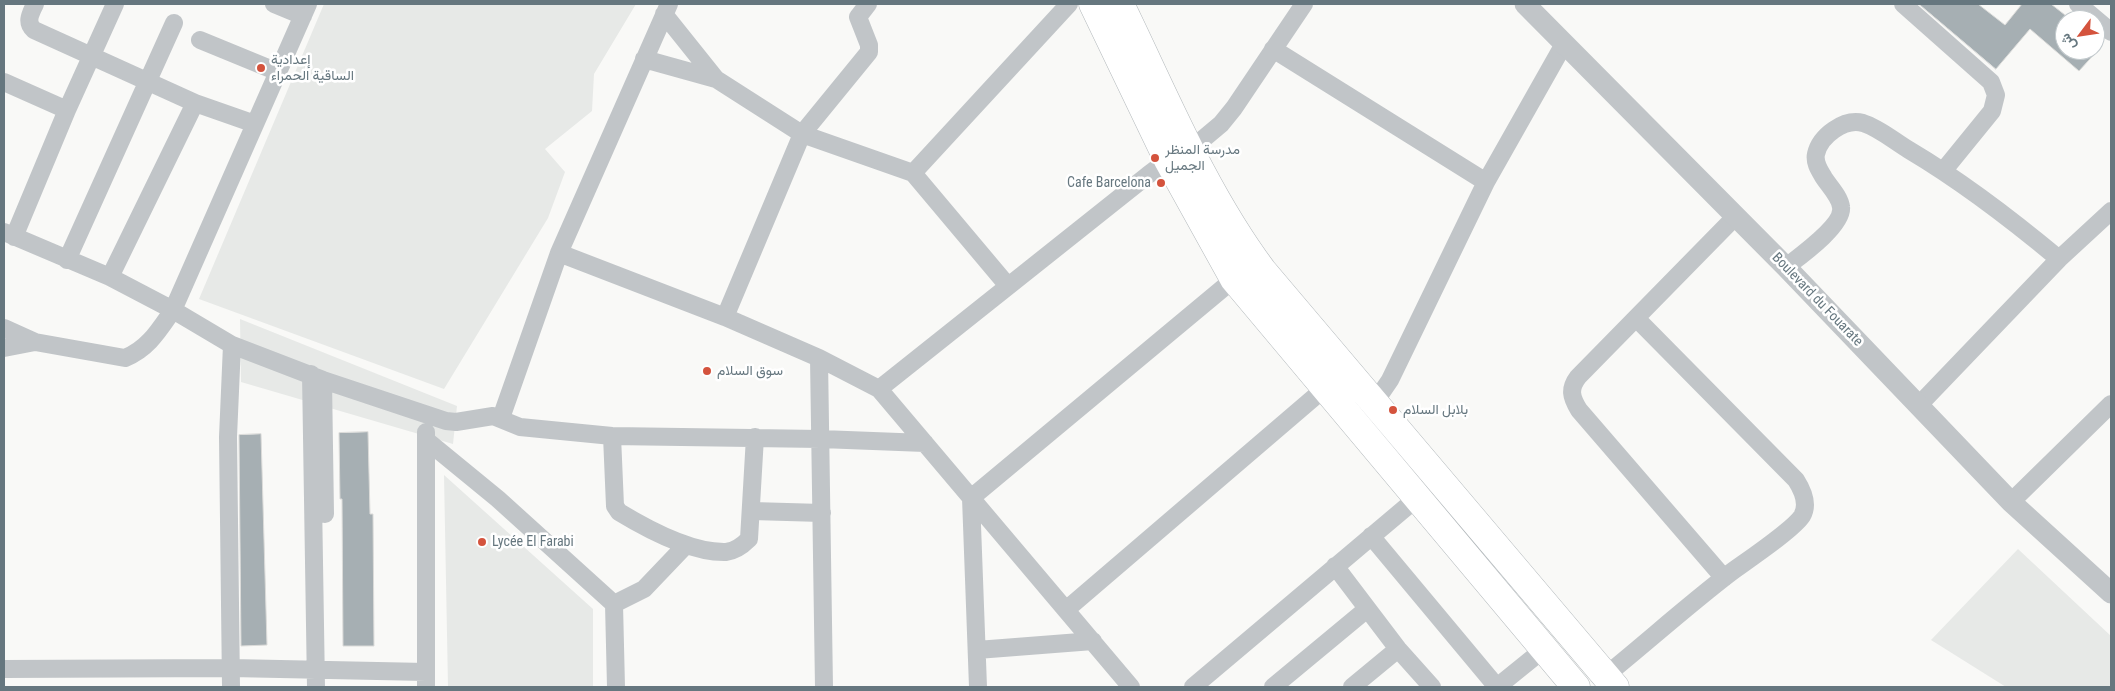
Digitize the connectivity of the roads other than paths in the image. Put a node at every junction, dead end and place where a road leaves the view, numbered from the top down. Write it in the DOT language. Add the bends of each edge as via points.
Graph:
graph roads {
  1 [pos="35,4"];
  2 [pos="115,4"];
  3 [pos="274,4"];
  4 [pos="868,4"];
  5 [pos="1069,4"];
  6 [pos="1093,4"];
  7 [pos="1120,4"];
  8 [pos="1304,4"];
  9 [pos="1525,4"];
  10 [pos="1903,4"];
  11 [pos="2078,4"];
  12 [pos="666,9"];
  13 [pos="306,10"];
  14 [pos="174,23"];
  15 [pos="2111,32"];
  16 [pos="200,40"];
  17 [pos="1564,44"];
  18 [pos="1274,49"];
  19 [pos="91,56"];
  20 [pos="644,59"];
  21 [pos="278,72"];
  22 [pos="716,79"];
  23 [pos="4,82"];
  24 [pos="147,82"];
  25 [pos="195,103"];
  26 [pos="67,110"];
  27 [pos="255,124"];
  28 [pos="802,134"];
  29 [pos="1179,155"];
  30 [pos="1944,170"];
  31 [pos="913,173"];
  32 [pos="1486,182"];
  33 [pos="2111,211"];
  34 [pos="1736,216"];
  35 [pos="9,235"];
  36 [pos="559,252"];
  37 [pos="2059,259"];
  38 [pos="67,260"];
  39 [pos="1786,267"];
  40 [pos="110,277"];
  41 [pos="1234,279"];
  42 [pos="1008,286"];
  43 [pos="173,310"];
  44 [pos="725,317"];
  45 [pos="1636,318"];
  46 [pos="4,328"];
  47 [pos="35,342"];
  48 [pos="232,345"];
  49 [pos="4,348"];
  50 [pos="819,358"];
  51 [pos="317,377"];
  52 [pos="1325,388"];
  53 [pos="879,389"];
  54 [pos="1375,402"];
  55 [pos="2111,404"];
  56 [pos="1918,406"];
  57 [pos="427,414"];
  58 [pos="501,418"];
  59 [pos="612,436"];
  60 [pos="754,437"];
  61 [pos="820,439"];
  62 [pos="426,440"];
  63 [pos="925,443"];
  64 [pos="971,498"];
  65 [pos="1417,498"];
  66 [pos="2012,502"];
  67 [pos="752,511"];
  68 [pos="822,513"];
  69 [pos="1371,536"];
  70 [pos="686,545"];
  71 [pos="1335,566"];
  72 [pos="1724,578"];
  73 [pos="2111,593"];
  74 [pos="614,604"];
  75 [pos="1367,608"];
  76 [pos="1067,609"];
  77 [pos="1093,641"];
  78 [pos="1398,649"];
  79 [pos="1544,649"];
  80 [pos="977,650"];
  81 [pos="230,668"];
  82 [pos="4,669"];
  83 [pos="321,669"];
  84 [pos="426,680"];
  85 [pos="1610,682"];
  86 [pos="1423,684"];
  87 [pos="230,687"];
  88 [pos="316,687"];
  89 [pos="328,687"];
  90 [pos="616,687"];
  91 [pos="824,687"];
  92 [pos="978,687"];
  93 [pos="1131,687"];
  94 [pos="1193,687"];
  95 [pos="1273,687"];
  96 [pos="1352,687"];
  97 [pos="1497,687"];
  98 [pos="1576,687"];
  1 -- 19 [label="street" via="28,19 30,27"];
  2 -- 19 [label="street"];
  3 -- 13 [label="street"];
  4 -- 28 [label="street" via="858,17 869,52"];
  5 -- 31 [label="street"];
  6 -- 29 [label="main road"];
  7 -- 29 [label="main road"];
  8 -- 18 [label="street"];
  9 -- 17 [label="street, Boulevard du Fouarate"];
  10 -- 30 [label="street" via="1992,82 1996,96 1992,111"];
  11 -- 15 [label="street"];
  12 -- 20 [label="street"];
  12 -- 22 [label="street"];
  13 -- 21 [label="street"];
  14 -- 24 [label="street"];
  16 -- 21 [label="street"];
  17 -- 32 [label="street"];
  17 -- 34 [label="street, Boulevard du Fouarate"];
  18 -- 29 [label="street" via="1234,108 1211,134"];
  18 -- 32 [label="street"];
  19 -- 24 [label="street"];
  19 -- 26 [label="street"];
  20 -- 22 [label="street"];
  20 -- 36 [label="street"];
  21 -- 27 [label="street"];
  22 -- 28 [label="street"];
  23 -- 26 [label="street"];
  24 -- 25 [label="street"];
  24 -- 38 [label="street"];
  25 -- 27 [label="street"];
  25 -- 40 [label="street"];
  26 -- 35 [label="street"];
  27 -- 43 [label="street"];
  28 -- 31 [label="street"];
  28 -- 44 [label="street"];
  29 -- 41 [label="main road"];
  29 -- 42 [label="street"];
  29 -- 54 [label="main road" via="1262,270"];
  30 -- 37 [label="street"];
  30 -- 39 [label="street" via="1862,123 1848,123 1836,128 1820,143 1816,159 1818,168 1840,202 1840,217 1826,234"];
  31 -- 42 [label="street"];
  32 -- 54 [label="street" via="1390,380"];
  33 -- 37 [label="street"];
  34 -- 39 [label="street, Boulevard du Fouarate"];
  34 -- 45 [label="street"];
  35 -- 38 [label="street"];
  36 -- 44 [label="street"];
  36 -- 58 [label="street"];
  37 -- 56 [label="street"];
  38 -- 40 [label="street"];
  39 -- 56 [label="street, Boulevard du Fouarate"];
  40 -- 43 [label="street"];
  41 -- 52 [label="main road"];
  41 -- 64 [label="street"];
  42 -- 53 [label="street"];
  43 -- 47 [label="street" via="148,345 125,358"];
  43 -- 48 [label="street"];
  44 -- 50 [label="street"];
  45 -- 72 [label="street" via="1578,377 1571,393 1574,402"];
  45 -- 72 [label="street" via="1802,489 1805,506 1801,516"];
  46 -- 47 [label="street"];
  47 -- 49 [label="street"];
  48 -- 51 [label="street"];
  48 -- 81 [label="street" via="228,437"];
  50 -- 53 [label="street"];
  50 -- 61 [label="street"];
  51 -- 57 [label="street"];
  51 -- 83 [label="street"];
  52 -- 65 [label="main road"];
  52 -- 76 [label="street"];
  53 -- 63 [label="street"];
  54 -- 85 [label="main road"];
  55 -- 66 [label="street"];
  56 -- 66 [label="street, Boulevard du Fouarate"];
  57 -- 58 [label="street" via="456,422 481,416"];
  57 -- 62 [label="street"];
  58 -- 59 [label="street" via="520,427"];
  59 -- 60 [label="street"];
  59 -- 70 [label="street" via="615,506 619,512"];
  60 -- 61 [label="street"];
  60 -- 67 [label="street"];
  61 -- 63 [label="street"];
  61 -- 68 [label="street"];
  62 -- 74 [label="street" via="498,499"];
  62 -- 84 [label="street"];
  63 -- 64 [label="street"];
  64 -- 76 [label="street"];
  64 -- 80 [label="street"];
  65 -- 69 [label="street"];
  65 -- 79 [label="main road"];
  66 -- 73 [label="street, Boulevard du Fouarate"];
  67 -- 68 [label="street"];
  67 -- 70 [label="street" via="749,539 737,549 726,552"];
  68 -- 91 [label="street"];
  69 -- 71 [label="street"];
  69 -- 97 [label="street"];
  70 -- 74 [label="street" via="644,589"];
  71 -- 75 [label="street"];
  71 -- 94 [label="street"];
  72 -- 85 [label="street"];
  74 -- 90 [label="street"];
  75 -- 78 [label="street"];
  75 -- 95 [label="street"];
  76 -- 77 [label="street"];
  77 -- 80 [label="street"];
  77 -- 93 [label="street"];
  78 -- 86 [label="street"];
  78 -- 96 [label="street"];
  79 -- 97 [label="street"];
  79 -- 98 [label="main road"];
  80 -- 92 [label="street"];
  81 -- 82 [label="street"];
  81 -- 83 [label="street"];
  81 -- 87 [label="street"];
  83 -- 84 [label="street"];
  83 -- 88 [label="street"];
  83 -- 89 [label="street"];
}
